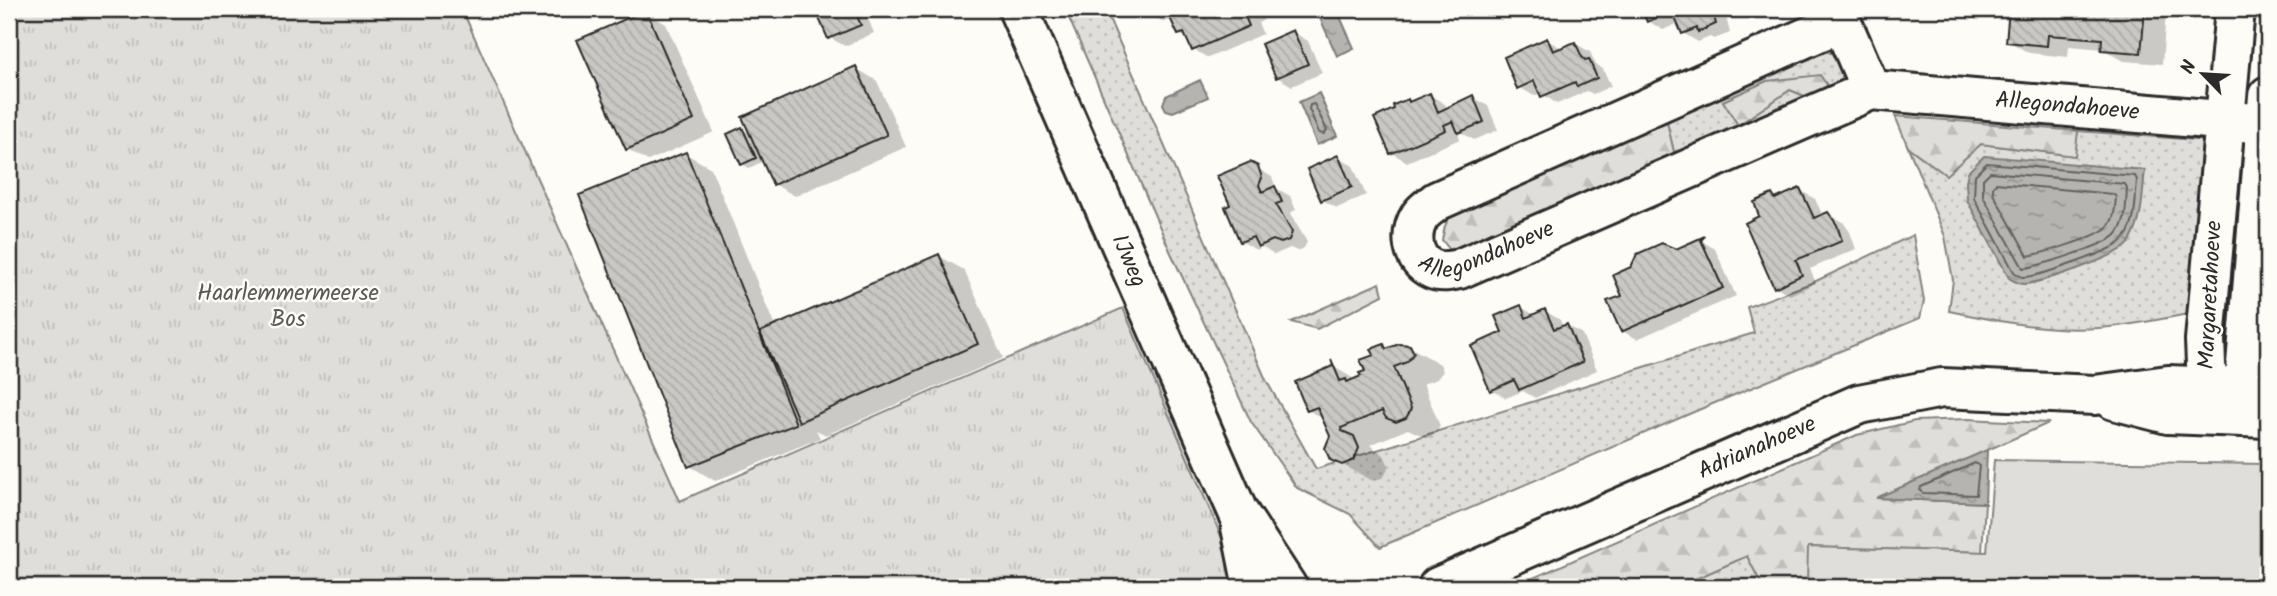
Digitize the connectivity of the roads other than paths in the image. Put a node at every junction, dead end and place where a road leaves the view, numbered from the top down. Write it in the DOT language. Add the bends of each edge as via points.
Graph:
graph roads {
  1 [pos="1017,9"];
  2 [pos="2235,9"];
  3 [pos="1838,15"];
  4 [pos="1871,90"];
  5 [pos="2267,110"];
  6 [pos="2225,121"];
  7 [pos="2235,395"];
  8 [pos="2268,418"];
  9 [pos="1238,512"];
  10 [pos="1252,587"];
  11 [pos="1287,587"];
  12 [pos="1438,587"];
  1 -- 9 [label="street, IJweg"];
  2 -- 6 [label="street, Margaretahoeve"];
  3 -- 4 [label="street, Allegondahoeve"];
  3 -- 4 [label="street, Allegondahoeve" via="1437,201 1413,228 1413,246 1431,269 1459,269"];
  4 -- 6 [label="street, Allegondahoeve"];
  5 -- 6 [label="street, Allegondahoeve"];
  5 -- 7 [label="street, Margaretahoeve"];
  6 -- 7 [label="street, Margaretahoeve" via="2205,340"];
  7 -- 8 [label="street, Adrianahoeve"];
  7 -- 12 [label="street, Adrianahoeve" via="2168,385 2095,395 1941,388 1859,404"];
  9 -- 10 [label="street, IJweg"];
  9 -- 11 [label="street, IJweg"];
}
